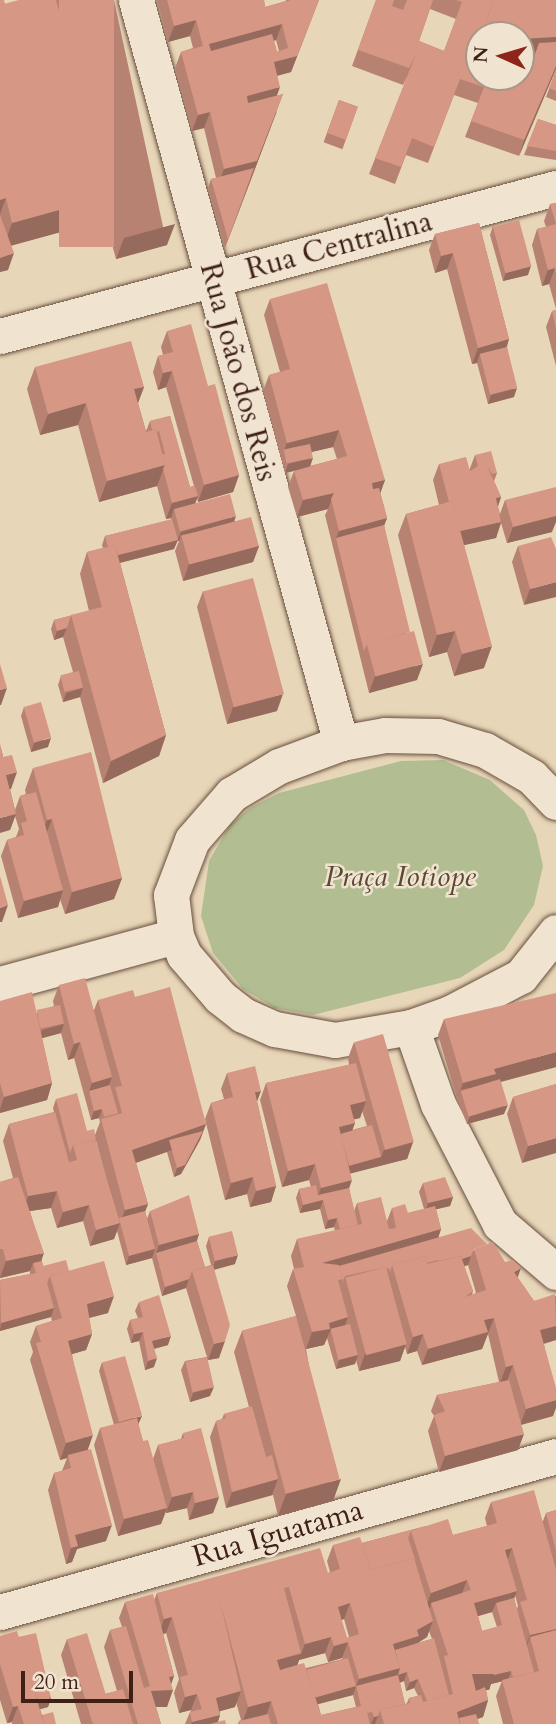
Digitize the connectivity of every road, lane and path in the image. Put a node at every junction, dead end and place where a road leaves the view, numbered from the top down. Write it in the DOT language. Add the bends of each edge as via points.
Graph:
graph roads {
  1 [pos="136,0"];
  2 [pos="556,188"];
  3 [pos="213,279"];
  4 [pos="0,337"];
  5 [pos="341,743"];
  6 [pos="556,802"];
  7 [pos="556,932"];
  8 [pos="176,936"];
  9 [pos="0,984"];
  10 [pos="411,1027"];
  11 [pos="556,1272"];
  12 [pos="556,1456"];
  13 [pos="0,1612"];
  1 -- 3 [label="street, Rua João dos Reis"];
  2 -- 3 [label="street, Rua Centralina"];
  3 -- 4 [label="street, Rua Centralina"];
  3 -- 5 [label="street, Rua João dos Reis"];
  5 -- 6 [label="street" via="385,735 438,736 485,750 531,777"];
  5 -- 8 [label="street" via="253,779 210,817 192,840 170,895"];
  7 -- 10 [label="street" via="521,976 450,1013"];
  8 -- 9 [label="street"];
  8 -- 10 [label="street" via="184,955 220,997 243,1015 275,1029 335,1040"];
  10 -- 11 [label="street" via="447,1125 500,1224"];
  12 -- 13 [label="street, Rua Iguatama"];
}
